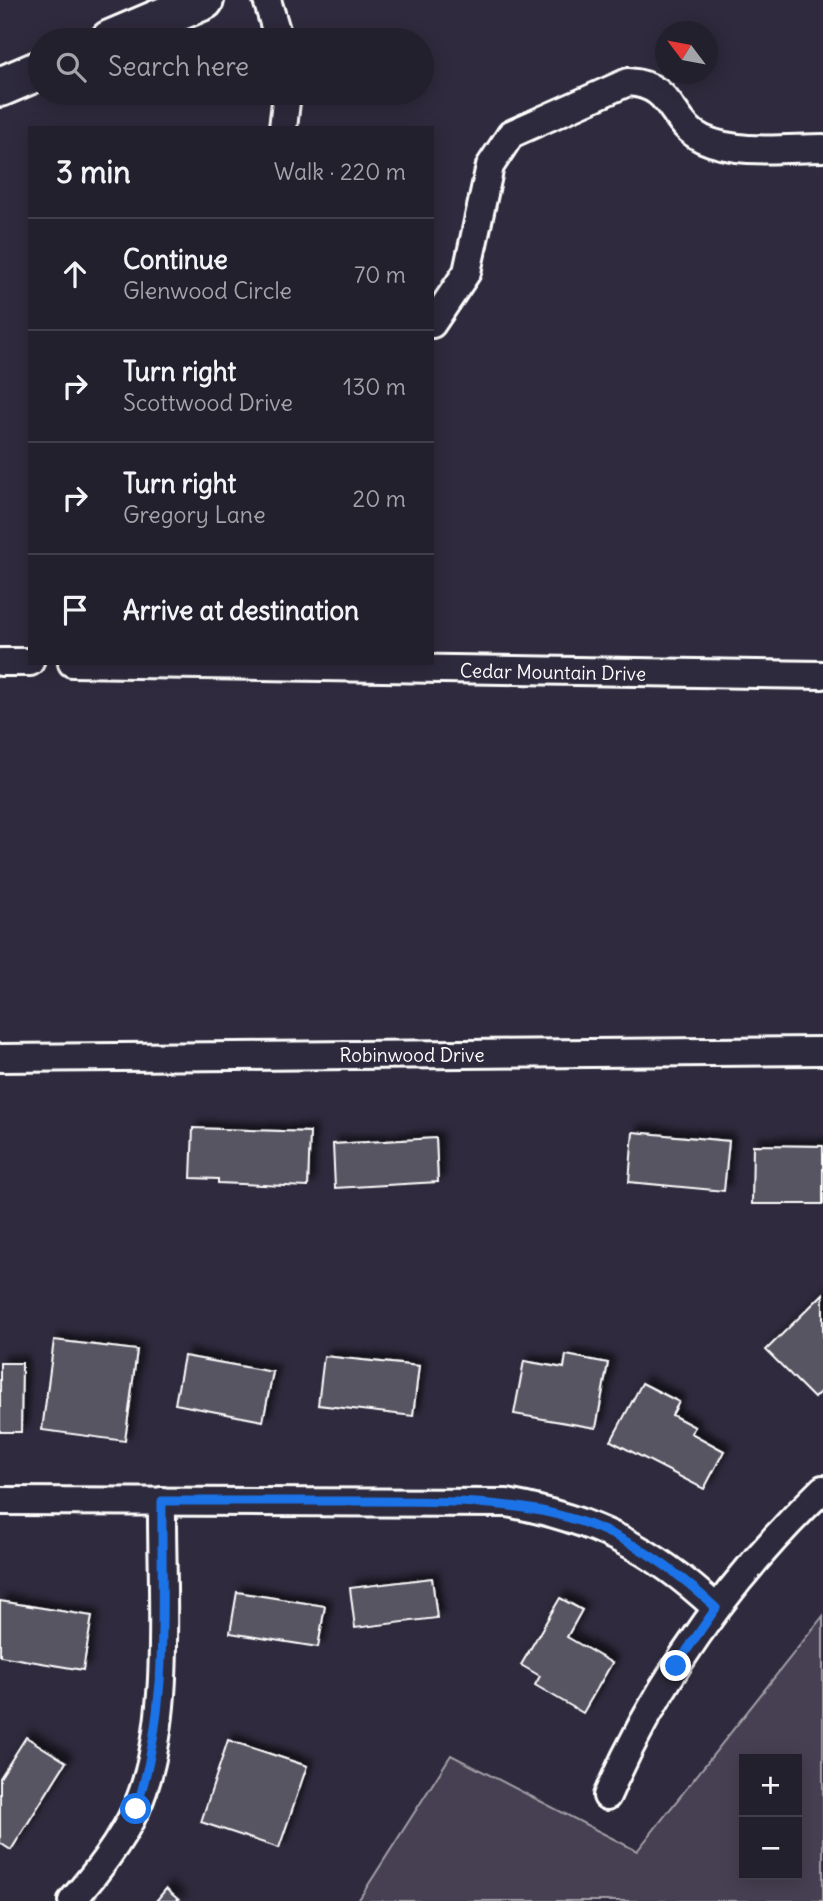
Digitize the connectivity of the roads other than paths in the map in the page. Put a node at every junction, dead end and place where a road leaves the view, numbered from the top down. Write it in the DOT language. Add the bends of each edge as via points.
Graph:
graph roads {
  1 [pos="204,0"];
  2 [pos="267,0"];
  3 [pos="138,28"];
  4 [pos="275,28"];
  5 [pos="28,75"];
  6 [pos="0,87"];
  7 [pos="286,105"];
  8 [pos="283,126"];
  9 [pos="823,148"];
  10 [pos="434,321"];
  11 [pos="0,662"];
  12 [pos="28,662"];
  13 [pos="197,665"];
  14 [pos="823,675"];
  15 [pos="823,1051"];
  16 [pos="0,1058"];
  17 [pos="823,1489"];
  18 [pos="0,1501"];
  19 [pos="162,1501"];
  20 [pos="716,1608"];
  21 [pos="607,1796"];
  22 [pos="72,1901"];
  1 -- 3 [label="main road"];
  2 -- 4 [label="street"];
  5 -- 6 [label="main road"];
  7 -- 8 [label="street"];
  9 -- 10 [label="street" via="744,148 702,138 661,91 646,83 628,82 511,134 490,166 467,272"];
  11 -- 12 [label="street"];
  13 -- 14 [label="street, Cedar Mountain Drive"];
  15 -- 16 [label="street, Robinwood Drive"];
  17 -- 20 [label="street"];
  18 -- 19 [label="street"];
  19 -- 20 [label="street" via="483,1501 547,1511 592,1524 639,1547 683,1577"];
  19 -- 22 [label="street" via="161,1692 154,1743 136,1809 95,1875"];
  20 -- 21 [label="street" via="676,1666"];
}
